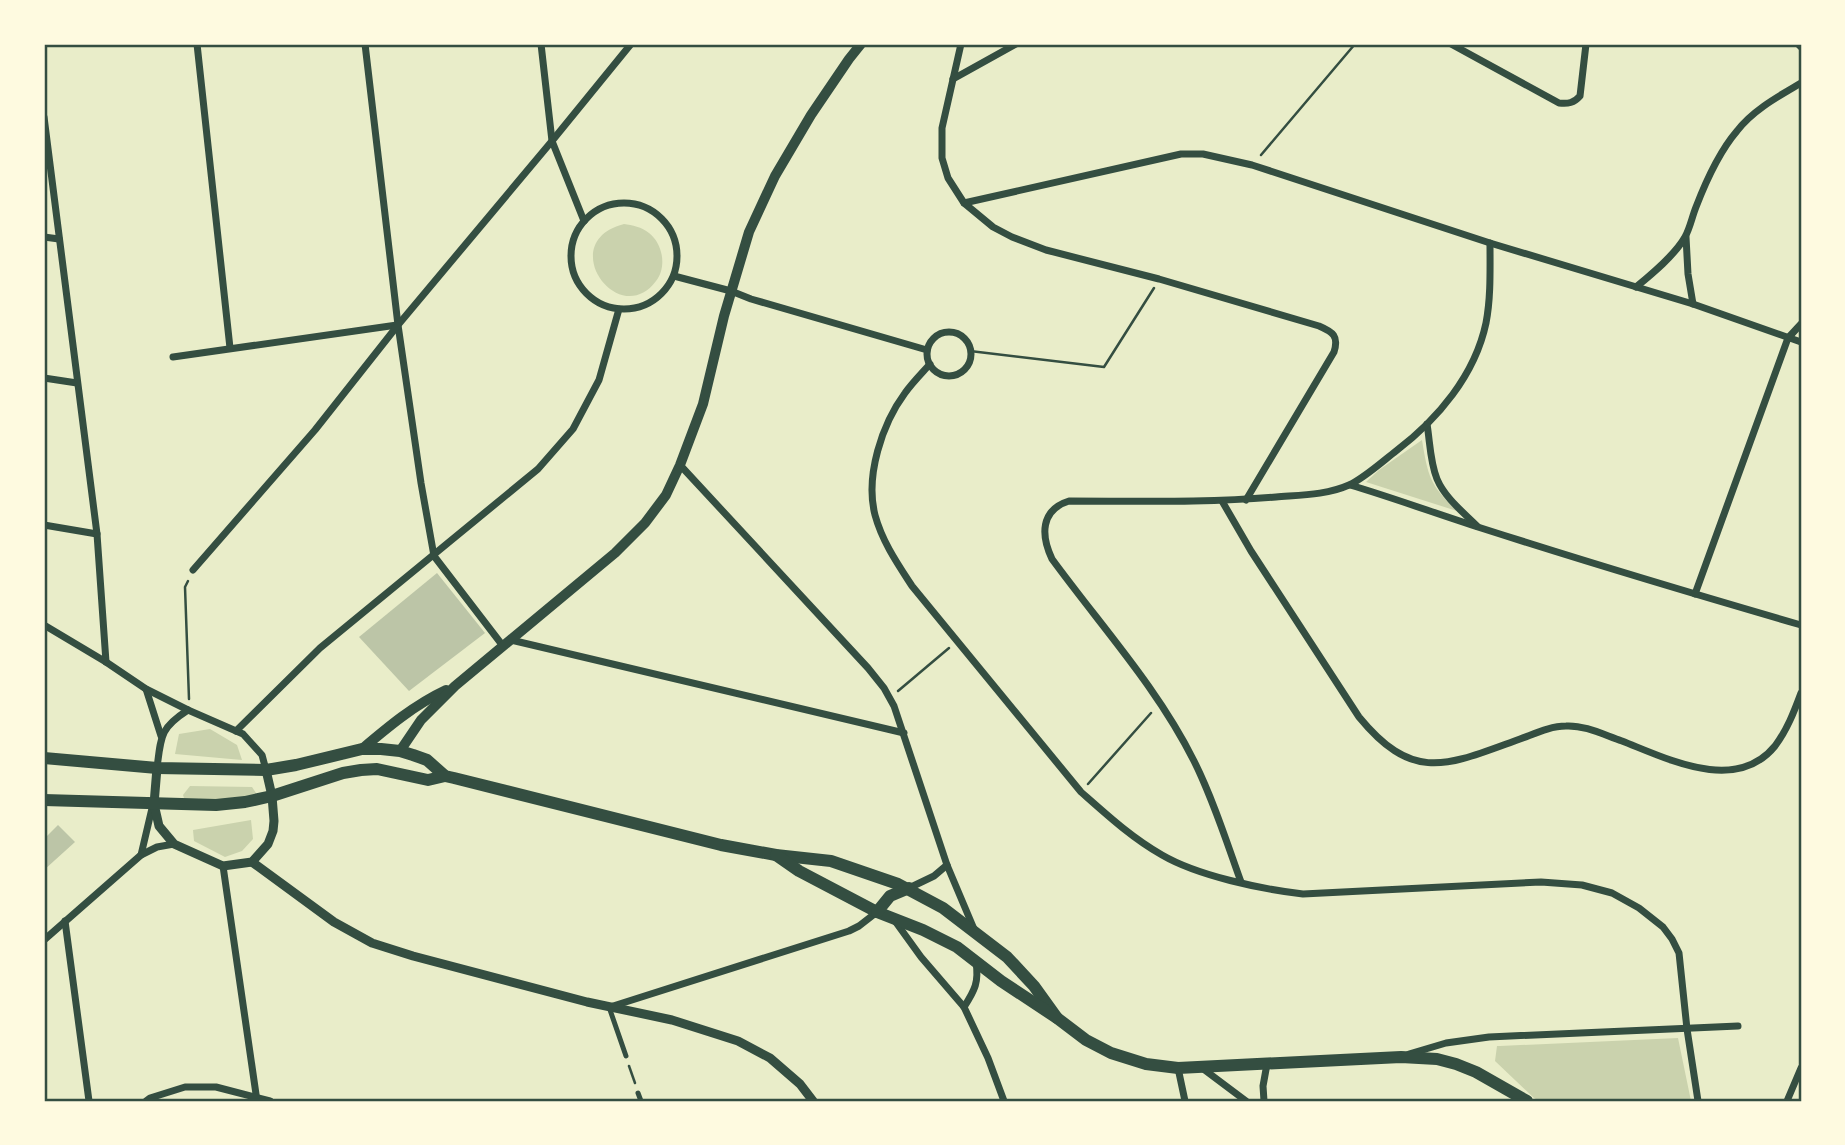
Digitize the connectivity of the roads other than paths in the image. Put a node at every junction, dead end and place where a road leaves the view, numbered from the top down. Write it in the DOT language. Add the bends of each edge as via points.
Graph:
graph roads {
  1 [pos="197,44"];
  2 [pos="365,44"];
  3 [pos="541,44"];
  4 [pos="631,44"];
  5 [pos="861,44"];
  6 [pos="961,44"];
  7 [pos="1016,44"];
  8 [pos="1451,44"];
  9 [pos="1586,44"];
  10 [pos="953,79"];
  11 [pos="1801,83"];
  12 [pos="44,117"];
  13 [pos="552,141"];
  14 [pos="964,203"];
  15 [pos="584,221"];
  16 [pos="44,236"];
  17 [pos="1686,236"];
  18 [pos="59,239"];
  19 [pos="1490,243"];
  20 [pos="674,276"];
  21 [pos="1636,287"];
  22 [pos="732,291"];
  23 [pos="1693,304"];
  24 [pos="619,309"];
  25 [pos="398,324"];
  26 [pos="1801,324"];
  27 [pos="1788,338"];
  28 [pos="1801,342"];
  29 [pos="230,348"];
  30 [pos="927,350"];
  31 [pos="173,357"];
  32 [pos="930,365"];
  33 [pos="44,378"];
  34 [pos="77,383"];
  35 [pos="1427,424"];
  36 [pos="680,465"];
  37 [pos="1350,485"];
  38 [pos="1246,500"];
  39 [pos="1222,501"];
  40 [pos="44,525"];
  41 [pos="1479,527"];
  42 [pos="97,534"];
  43 [pos="434,556"];
  44 [pos="193,570"];
  45 [pos="1695,594"];
  46 [pos="44,625"];
  47 [pos="1801,625"];
  48 [pos="507,643"];
  49 [pos="106,662"];
  50 [pos="454,686"];
  51 [pos="146,689"];
  52 [pos="1801,693"];
  53 [pos="188,710"];
  54 [pos="236,731"];
  55 [pos="904,733"];
  56 [pos="160,736"];
  57 [pos="362,749"];
  58 [pos="400,751"];
  59 [pos="44,758"];
  60 [pos="157,768"];
  61 [pos="377,769"];
  62 [pos="266,770"];
  63 [pos="445,776"];
  64 [pos="272,796"];
  65 [pos="44,800"];
  66 [pos="154,804"];
  67 [pos="174,844"];
  68 [pos="141,855"];
  69 [pos="776,855"];
  70 [pos="252,862"];
  71 [pos="947,865"];
  72 [pos="223,866"];
  73 [pos="1241,882"];
  74 [pos="908,888"];
  75 [pos="877,912"];
  76 [pos="893,919"];
  77 [pos="65,921"];
  78 [pos="976,932"];
  79 [pos="44,940"];
  80 [pos="975,961"];
  81 [pos="609,1007"];
  82 [pos="964,1007"];
  83 [pos="1057,1018"];
  84 [pos="1738,1026"];
  85 [pos="1687,1029"];
  86 [pos="626,1056"];
  87 [pos="1401,1057"];
  88 [pos="1267,1065"];
  89 [pos="1178,1068"];
  90 [pos="1202,1068"];
  91 [pos="1801,1068"];
  92 [pos="638,1093"];
  93 [pos="257,1100"];
  94 [pos="89,1101"];
  95 [pos="146,1101"];
  96 [pos="270,1101"];
  97 [pos="641,1101"];
  98 [pos="813,1101"];
  99 [pos="1004,1101"];
  100 [pos="1185,1101"];
  101 [pos="1246,1101"];
  102 [pos="1264,1101"];
  103 [pos="1527,1101"];
  104 [pos="1698,1101"];
  105 [pos="1787,1101"];
  1 -- 29 [label="street"];
  2 -- 25 [label="street"];
  3 -- 13 [label="street"];
  4 -- 13 [label="street"];
  5 -- 22 [label="main road" via="775,176 749,232"];
  6 -- 10 [label="street"];
  7 -- 10 [label="street"];
  8 -- 9 [label="street" via="1568,104 1580,96"];
  10 -- 14 [label="street" via="942,128 942,158"];
  11 -- 17 [label="street" via="1737,130 1711,174"];
  12 -- 18 [label="street"];
  13 -- 15 [label="street"];
  13 -- 25 [label="street"];
  14 -- 19 [label="street" via="1181,154 1203,154"];
  14 -- 38 [label="street" via="993,227 1046,250 1329,330 1335,337 1334,352"];
  15 -- 20 [label="street" via="617,203 653,211 667,223 675,240"];
  15 -- 24 [label="street" via="572,246 574,275 590,298"];
  16 -- 18 [label="street"];
  17 -- 21 [label="street"];
  17 -- 23 [label="street"];
  18 -- 34 [label="street"];
  19 -- 21 [label="street"];
  19 -- 35 [label="street" via="1486,323 1475,359"];
  20 -- 22 [label="street"];
  20 -- 24 [label="street" via="652,302"];
  21 -- 23 [label="street"];
  22 -- 30 [label="street"];
  22 -- 36 [label="main road" via="703,404"];
  23 -- 27 [label="street"];
  24 -- 43 [label="street" via="599,380 573,429 538,469"];
  25 -- 29 [label="street"];
  25 -- 43 [label="street"];
  25 -- 44 [label="street" via="315,430"];
  26 -- 27 [label="street"];
  27 -- 28 [label="street"];
  27 -- 45 [label="street"];
  29 -- 31 [label="street"];
  30 -- 32 [label="street"];
  30 -- 32 [label="street" via="935,337 950,332 964,338 970,351 967,366 955,375 941,374"];
  32 -- 73 [label="street" via="905,392 878,451 873,480 875,513 889,550 912,586 1082,792 1164,857"];
  33 -- 34 [label="street"];
  34 -- 42 [label="street"];
  35 -- 37 [label="street"];
  35 -- 41 [label="street" via="1438,481"];
  36 -- 48 [label="main road" via="666,495 645,523"];
  36 -- 55 [label="street" via="868,668 884,688"];
  37 -- 38 [label="street" via="1311,495"];
  37 -- 41 [label="street"];
  38 -- 39 [label="street"];
  39 -- 52 [label="street" via="1359,717 1375,736 1410,759 1435,764 1461,761 1566,726 1588,729 1676,762 1717,771 1741,769 1758,762 1774,747"];
  39 -- 73 [label="street" via="1069,501 1051,512 1044,533 1052,559 1160,702 1195,762"];
  40 -- 42 [label="street"];
  41 -- 45 [label="street"];
  42 -- 49 [label="street"];
  43 -- 48 [label="street"];
  43 -- 54 [label="street" via="320,648"];
  45 -- 47 [label="street"];
  46 -- 49 [label="street"];
  48 -- 50 [label="main road"];
  48 -- 55 [label="street"];
  49 -- 51 [label="street"];
  50 -- 57 [label="main road" via="428,698"];
  50 -- 58 [label="main road" via="421,720"];
  51 -- 53 [label="street"];
  51 -- 56 [label="street"];
  53 -- 54 [label="street"];
  53 -- 56 [label="street"];
  54 -- 62 [label="street" via="256,747"];
  55 -- 71 [label="street"];
  56 -- 60 [label="street"];
  57 -- 58 [label="main road"];
  57 -- 62 [label="main road"];
  58 -- 61 [label="main road"];
  58 -- 63 [label="main road" via="427,760"];
  59 -- 60 [label="main road"];
  60 -- 62 [label="main road"];
  60 -- 66 [label="street"];
  61 -- 63 [label="main road" via="428,780"];
  61 -- 64 [label="main road" via="343,773"];
  62 -- 64 [label="street"];
  63 -- 69 [label="main road"];
  64 -- 66 [label="main road" via="216,805"];
  64 -- 70 [label="street" via="273,831"];
  65 -- 66 [label="main road"];
  66 -- 67 [label="street" via="159,826"];
  66 -- 68 [label="street"];
  67 -- 68 [label="street"];
  67 -- 72 [label="street"];
  68 -- 77 [label="street"];
  69 -- 74 [label="main road" via="831,861"];
  69 -- 75 [label="main road"];
  70 -- 72 [label="street"];
  70 -- 81 [label="street" via="334,922 372,943"];
  71 -- 74 [label="street"];
  71 -- 78 [label="street"];
  72 -- 93 [label="street"];
  73 -- 85 [label="street" via="1303,894 1542,882 1612,893 1639,908 1672,939 1679,953"];
  74 -- 75 [label="main road" via="890,896"];
  74 -- 78 [label="main road"];
  75 -- 76 [label="main road"];
  75 -- 81 [label="street" via="849,931"];
  76 -- 80 [label="main road" via="941,938"];
  76 -- 82 [label="street"];
  77 -- 79 [label="street"];
  77 -- 94 [label="street"];
  78 -- 80 [label="main road"];
  78 -- 83 [label="main road" via="1007,957"];
  80 -- 82 [label="street" via="977,983"];
  80 -- 83 [label="main road"];
  81 -- 86 [label="street"];
  81 -- 98 [label="street" via="738,1041 770,1058"];
  82 -- 99 [label="street"];
  83 -- 89 [label="main road" via="1111,1054"];
  84 -- 85 [label="street"];
  85 -- 87 [label="street" via="1489,1037 1446,1043"];
  85 -- 104 [label="street"];
  87 -- 88 [label="main road"];
  87 -- 103 [label="main road" via="1456,1064"];
  88 -- 90 [label="main road"];
  88 -- 102 [label="street"];
  89 -- 90 [label="main road"];
  89 -- 100 [label="street"];
  90 -- 101 [label="street"];
  91 -- 105 [label="street"];
  92 -- 97 [label="street"];
  93 -- 95 [label="street" via="216,1087 185,1087"];
  93 -- 96 [label="street"];
}
